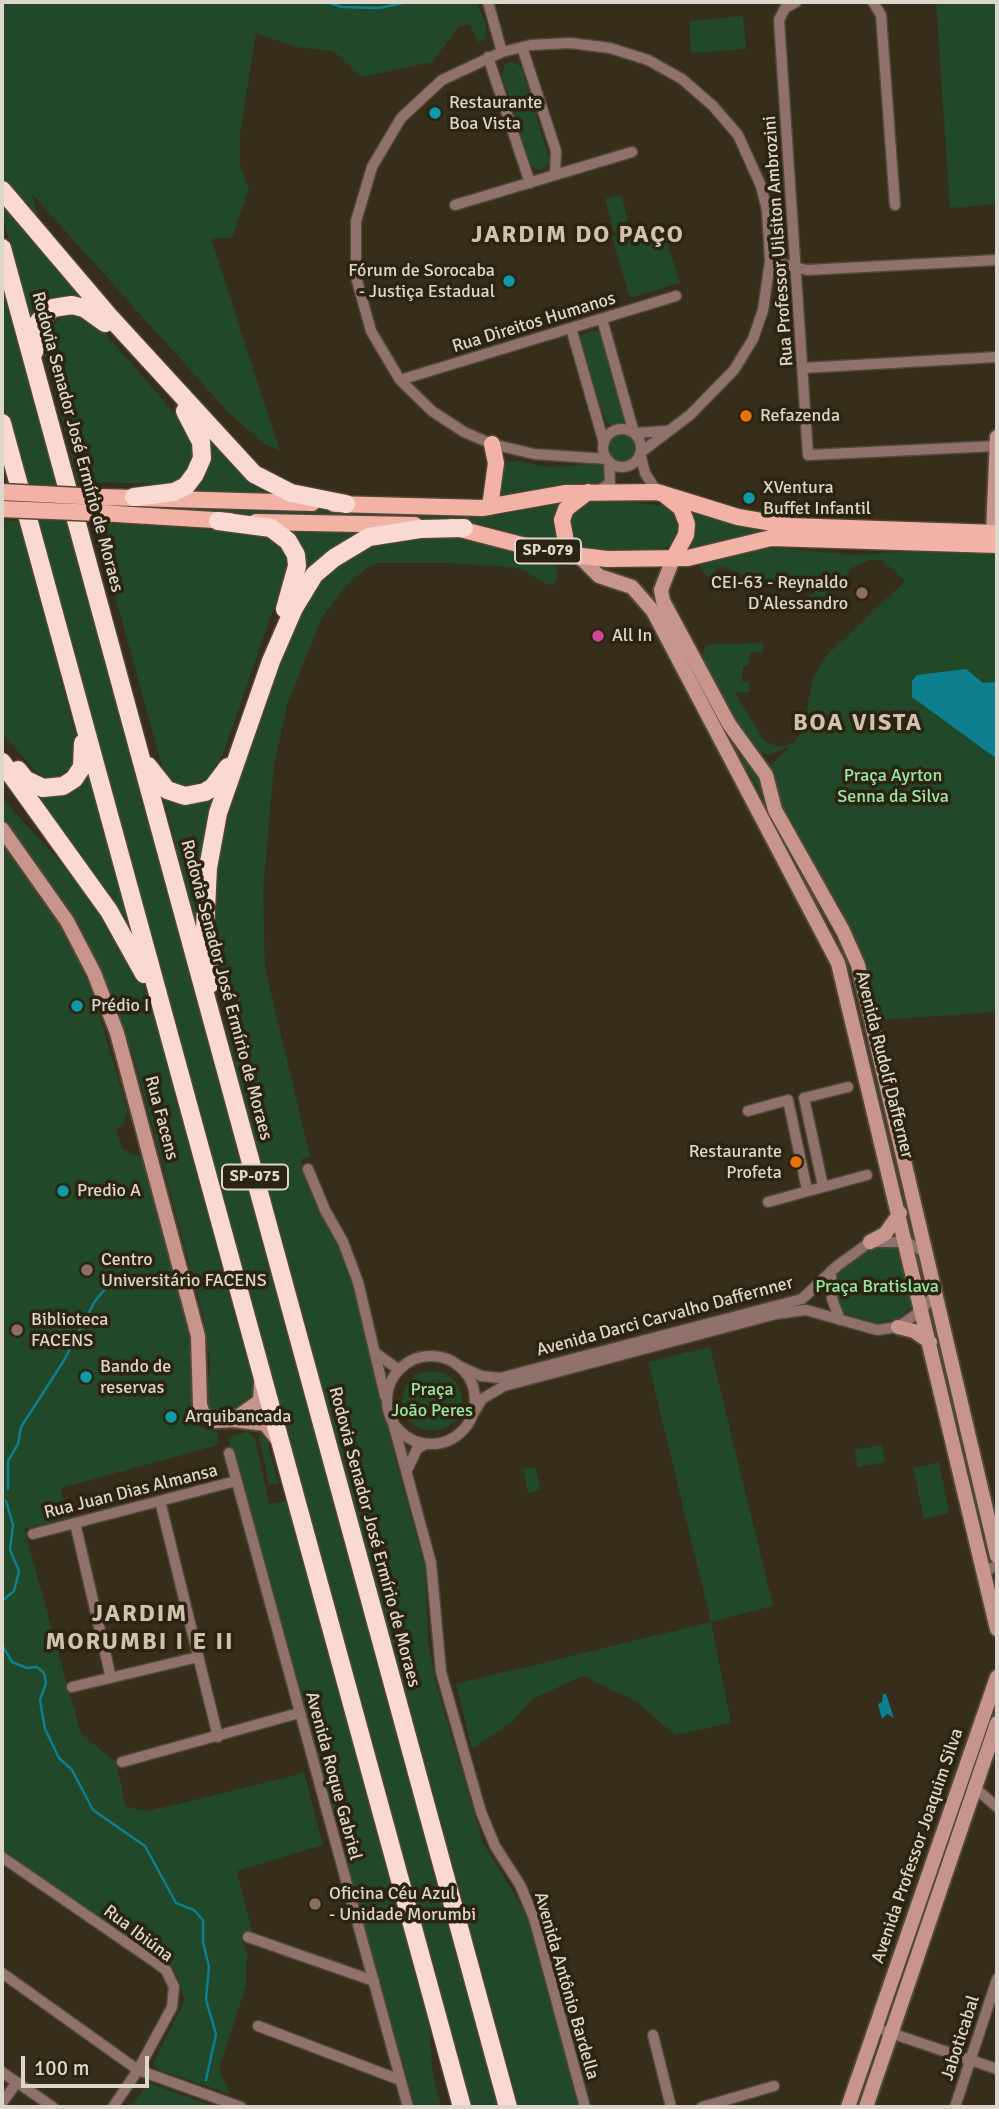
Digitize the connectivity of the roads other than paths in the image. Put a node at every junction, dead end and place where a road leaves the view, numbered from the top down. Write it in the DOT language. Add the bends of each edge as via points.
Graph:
graph roads {
  1 [pos="488,2"];
  2 [pos="796,2"];
  3 [pos="873,2"];
  4 [pos="522,47"];
  5 [pos="502,52"];
  6 [pos="488,57"];
  7 [pos="632,152"];
  8 [pos="556,160"];
  9 [pos="575,169"];
  10 [pos="555,175"];
  11 [pos="530,183"];
  12 [pos="2,190"];
  13 [pos="455,205"];
  14 [pos="895,205"];
  15 [pos="2,248"];
  16 [pos="997,260"];
  17 [pos="770,261"];
  18 [pos="797,268"];
  19 [pos="676,296"];
  20 [pos="602,319"];
  21 [pos="571,328"];
  22 [pos="997,357"];
  23 [pos="33,362"];
  24 [pos="803,368"];
  25 [pos="400,380"];
  26 [pos="2,424"];
  27 [pos="666,431"];
  28 [pos="634,433"];
  29 [pos="604,443"];
  30 [pos="996,443"];
  31 [pos="492,444"];
  32 [pos="640,453"];
  33 [pos="608,460"];
  34 [pos="593,491"];
  35 [pos="2,492"];
  36 [pos="657,492"];
  37 [pos="134,497"];
  38 [pos="346,504"];
  39 [pos="99,505"];
  40 [pos="490,507"];
  41 [pos="2,509"];
  42 [pos="218,521"];
  43 [pos="464,528"];
  44 [pos="996,537"];
  45 [pos="671,555"];
  46 [pos="580,557"];
  47 [pos="76,694"];
  48 [pos="132,721"];
  49 [pos="2,750"];
  50 [pos="752,755"];
  51 [pos="732,759"];
  52 [pos="2,762"];
  53 [pos="771,789"];
  54 [pos="754,800"];
  55 [pos="2,829"];
  56 [pos="165,1026"];
  57 [pos="215,1033"];
  58 [pos="848,1087"];
  59 [pos="748,1111"];
  60 [pos="308,1169"];
  61 [pos="867,1175"];
  62 [pos="823,1186"];
  63 [pos="807,1190"];
  64 [pos="768,1202"];
  65 [pos="900,1213"];
  66 [pos="870,1242"];
  67 [pos="906,1242"];
  68 [pos="925,1252"];
  69 [pos="831,1271"];
  70 [pos="936,1292"];
  71 [pos="922,1310"];
  72 [pos="840,1320"];
  73 [pos="898,1327"];
  74 [pos="930,1342"];
  75 [pos="376,1352"];
  76 [pos="608,1352"];
  77 [pos="260,1364"];
  78 [pos="457,1365"];
  79 [pos="398,1370"];
  80 [pos="387,1403"];
  81 [pos="472,1414"];
  82 [pos="233,1420"];
  83 [pos="393,1423"];
  84 [pos="425,1444"];
  85 [pos="229,1453"];
  86 [pos="284,1454"];
  87 [pos="408,1472"];
  88 [pos="236,1481"];
  89 [pos="160,1501"];
  90 [pos="75,1523"];
  91 [pos="33,1534"];
  92 [pos="988,1536"];
  93 [pos="997,1556"];
  94 [pos="990,1566"];
  95 [pos="997,1629"];
  96 [pos="198,1657"];
  97 [pos="997,1677"];
  98 [pos="111,1678"];
  99 [pos="72,1688"];
  100 [pos="299,1713"];
  101 [pos="997,1723"];
  102 [pos="218,1737"];
  103 [pos="122,1762"];
  104 [pos="975,1788"];
  105 [pos="997,1807"];
  106 [pos="2,1857"];
  107 [pos="248,1937"];
  108 [pos="2,1973"];
  109 [pos="997,1979"];
  110 [pos="374,1981"];
  111 [pos="258,2026"];
  112 [pos="875,2028"];
  113 [pos="891,2033"];
  114 [pos="653,2035"];
  115 [pos="970,2060"];
  116 [pos="997,2069"];
  117 [pos="138,2070"];
  118 [pos="2,2072"];
  119 [pos="400,2080"];
  120 [pos="17,2082"];
  121 [pos="774,2086"];
  122 [pos="2,2104"];
  123 [pos="52,2107"];
  124 [pos="113,2107"];
  125 [pos="240,2107"];
  126 [pos="408,2107"];
  127 [pos="463,2107"];
  128 [pos="508,2107"];
  129 [pos="585,2107"];
  130 [pos="671,2107"];
  131 [pos="702,2107"];
  132 [pos="848,2107"];
  133 [pos="866,2107"];
  134 [pos="954,2107"];
  1 -- 5 [label="street"];
  2 -- 18 [label="street, Rua Professor Uilsiton Ambrozini" via="785,8 779,20"];
  3 -- 14 [label="street" via="881,15"];
  4 -- 5 [label="street"];
  4 -- 8 [label="street"];
  4 -- 17 [label="street" via="570,43 610,48 648,60 682,79 738,135 755,167 767,211"];
  5 -- 6 [label="street"];
  6 -- 11 [label="street"];
  6 -- 25 [label="street" via="442,80 401,118 372,167 356,221 356,277 371,331"];
  7 -- 9 [label="street"];
  8 -- 9 [label="street" via="560,166"];
  8 -- 10 [label="street"];
  9 -- 10 [label="street"];
  10 -- 11 [label="street"];
  11 -- 13 [label="street"];
  12 -- 38 [label="highway" via="254,474 291,493"];
  15 -- 23 [label="highway, Rodovia Senador José Ermírio de Moraes / SP-075"];
  16 -- 18 [label="street"];
  17 -- 18 [label="street"];
  17 -- 27 [label="street" via="763,310 753,339 734,370 690,415"];
  18 -- 24 [label="street, Rua Professor Uilsiton Ambrozini"];
  19 -- 20 [label="street, Rua Direitos Humanos"];
  20 -- 21 [label="street, Rua Direitos Humanos"];
  20 -- 28 [label="street"];
  21 -- 25 [label="street, Rua Direitos Humanos"];
  21 -- 29 [label="street"];
  22 -- 24 [label="street"];
  23 -- 37 [label="highway" via="39,321 47,312 63,305 84,308 103,320 188,415 201,442 202,458 195,474 174,492"];
  23 -- 48 [label="highway, Rodovia Senador José Ermírio de Moraes / SP-075"];
  24 -- 30 [label="street, Rua Professor Uilsiton Ambrozini" via="805,444 812,457"];
  25 -- 31 [label="street" via="432,411"];
  26 -- 47 [label="highway, SP-075"];
  27 -- 28 [label="street"];
  27 -- 32 [label="street"];
  28 -- 29 [label="street" via="616,429"];
  28 -- 32 [label="street" via="641,444"];
  29 -- 33 [label="street"];
  30 -- 44 [label="main road"];
  31 -- 33 [label="street" via="534,454"];
  31 -- 40 [label="main road" via="496,463"];
  32 -- 33 [label="street" via="624,467"];
  32 -- 36 [label="street"];
  33 -- 34 [label="street" via="610,483"];
  34 -- 36 [label="main road, SP-079"];
  34 -- 40 [label="main road, SP-079"];
  34 -- 46 [label="main road" via="566,509 562,520 566,542"];
  35 -- 39 [label="main road, SP-079, bridge"];
  36 -- 44 [label="main road, SP-079" via="738,517 790,526"];
  36 -- 45 [label="main road" via="673,500 685,515 686,535"];
  37 -- 38 [label="main road, SP-079"];
  37 -- 39 [label="main road, SP-079"];
  38 -- 40 [label="main road, SP-079"];
  39 -- 41 [label="main road, SP-079, bridge"];
  39 -- 42 [label="main road, SP-079"];
  42 -- 43 [label="main road, SP-079"];
  42 -- 48 [label="highway" via="280,533 293,549 297,566 228,767 205,793 172,793 148,766"];
  43 -- 46 [label="main road, SP-079"];
  43 -- 57 [label="highway" via="369,537 314,575 293,608 218,813 208,868 205,929"];
  44 -- 45 [label="main road, SP-079" via="771,538"];
  45 -- 46 [label="main road, SP-079"];
  45 -- 50 [label="main road, Avenida Rudolf Dafferner" via="661,590 663,601 729,724"];
  46 -- 51 [label="main road, Avenida Rudolf Dafferner" via="599,576 632,587 653,611"];
  47 -- 49 [label="highway" via="85,758 74,779 54,789 35,785"];
  47 -- 56 [label="highway, SP-075"];
  48 -- 57 [label="highway, Rodovia Senador José Ermírio de Moraes / SP-075"];
  50 -- 51 [label="main road" via="743,752"];
  50 -- 53 [label="main road, Avenida Rudolf Dafferner"];
  51 -- 54 [label="main road, Avenida Rudolf Dafferner"];
  52 -- 56 [label="highway" via="109,911 143,972"];
  53 -- 54 [label="main road" via="768,803"];
  53 -- 68 [label="main road, Avenida Rudolf Dafferner" via="775,810 858,965"];
  54 -- 65 [label="main road, Avenida Rudolf Dafferner" via="838,962"];
  55 -- 82 [label="main road, Rua Facens" via="67,921 94,973 117,1033 187,1289 201,1353 200,1405 208,1419"];
  56 -- 77 [label="highway, SP-075"];
  57 -- 128 [label="highway, Rodovia Senador José Ermírio de Moraes / SP-075"];
  58 -- 62 [label="street" via="804,1098"];
  59 -- 63 [label="street" via="788,1100"];
  60 -- 75 [label="street" via="358,1282"];
  61 -- 62 [label="street"];
  62 -- 63 [label="street"];
  63 -- 64 [label="street"];
  65 -- 66 [label="main road" via="885,1234"];
  65 -- 67 [label="main road, Avenida Rudolf Dafferner"];
  66 -- 67 [label="street"];
  66 -- 69 [label="street, Avenida Darci Carvalho Daffernner"];
  67 -- 68 [label="street"];
  67 -- 71 [label="main road, Avenida Rudolf Dafferner"];
  68 -- 70 [label="main road, Avenida Rudolf Dafferner"];
  69 -- 72 [label="street" via="832,1299"];
  69 -- 76 [label="street, Avenida Darci Carvalho Daffernner" via="802,1299"];
  70 -- 71 [label="street"];
  70 -- 92 [label="main road, Avenida Rudolf Dafferner"];
  71 -- 73 [label="street"];
  71 -- 74 [label="main road, Avenida Rudolf Dafferner"];
  72 -- 73 [label="street, Avenida Darci Carvalho Daffernner" via="877,1330"];
  72 -- 76 [label="street, Avenida Darci Carvalho Daffernner" via="806,1310 776,1314"];
  73 -- 74 [label="main road"];
  74 -- 92 [label="main road, Avenida Rudolf Dafferner"];
  75 -- 79 [label="street"];
  75 -- 80 [label="street"];
  76 -- 78 [label="street, Avenida Darci Carvalho Daffernner" via="500,1378 481,1376"];
  76 -- 81 [label="street, Avenida Darci Carvalho Daffernner" via="504,1386 482,1399"];
  77 -- 82 [label="main road" via="260,1401"];
  77 -- 86 [label="highway, SP-075"];
  78 -- 79 [label="street" via="433,1356 408,1362"];
  78 -- 81 [label="street" via="472,1387"];
  79 -- 80 [label="street"];
  80 -- 83 [label="street"];
  81 -- 84 [label="street" via="449,1441"];
  82 -- 86 [label="main road, Rua Facens" via="265,1424"];
  83 -- 84 [label="street" via="412,1440"];
  83 -- 87 [label="street, Avenida Antônio Bardella"];
  84 -- 87 [label="street" via="409,1460"];
  85 -- 88 [label="street, Avenida Roque Gabriel"];
  86 -- 127 [label="highway, SP-075"];
  87 -- 129 [label="street, Avenida Antônio Bardella" via="431,1563 441,1672 481,1812 534,1918"];
  88 -- 89 [label="street, Rua Juan Dias Almansa"];
  88 -- 100 [label="street, Avenida Roque Gabriel"];
  89 -- 90 [label="street, Rua Juan Dias Almansa"];
  89 -- 96 [label="street"];
  90 -- 91 [label="street, Rua Juan Dias Almansa"];
  90 -- 98 [label="street"];
  92 -- 93 [label="main road, Avenida Rudolf Dafferner"];
  92 -- 94 [label="main road, Avenida Rudolf Dafferner"];
  94 -- 95 [label="main road, Avenida Rudolf Dafferner"];
  96 -- 98 [label="street"];
  96 -- 102 [label="street"];
  97 -- 112 [label="main road, Avenida Professor Joaquim Silva"];
  98 -- 99 [label="street"];
  100 -- 102 [label="street"];
  100 -- 110 [label="street, Avenida Roque Gabriel"];
  101 -- 104 [label="main road, Avenida Professor Joaquim Silva"];
  102 -- 103 [label="street"];
  104 -- 105 [label="street"];
  104 -- 113 [label="main road, Avenida Professor Joaquim Silva"];
  106 -- 117 [label="street, Rua Ibiúna" via="166,1970 174,1987 172,2007"];
  107 -- 110 [label="street"];
  108 -- 117 [label="street"];
  109 -- 115 [label="street, Jaboticabal"];
  110 -- 119 [label="street, Avenida Roque Gabriel"];
  111 -- 119 [label="street"];
  112 -- 113 [label="street"];
  112 -- 132 [label="main road, Avenida Professor Joaquim Silva"];
  113 -- 115 [label="street"];
  113 -- 133 [label="main road, Avenida Professor Joaquim Silva"];
  114 -- 130 [label="street"];
  115 -- 116 [label="street"];
  115 -- 134 [label="street, Jaboticabal"];
  117 -- 124 [label="street, Rua Ibiúna"];
  117 -- 125 [label="street"];
  118 -- 120 [label="street"];
  119 -- 126 [label="street, Avenida Roque Gabriel"];
  120 -- 122 [label="street"];
  120 -- 123 [label="street"];
  121 -- 131 [label="street"];
}
